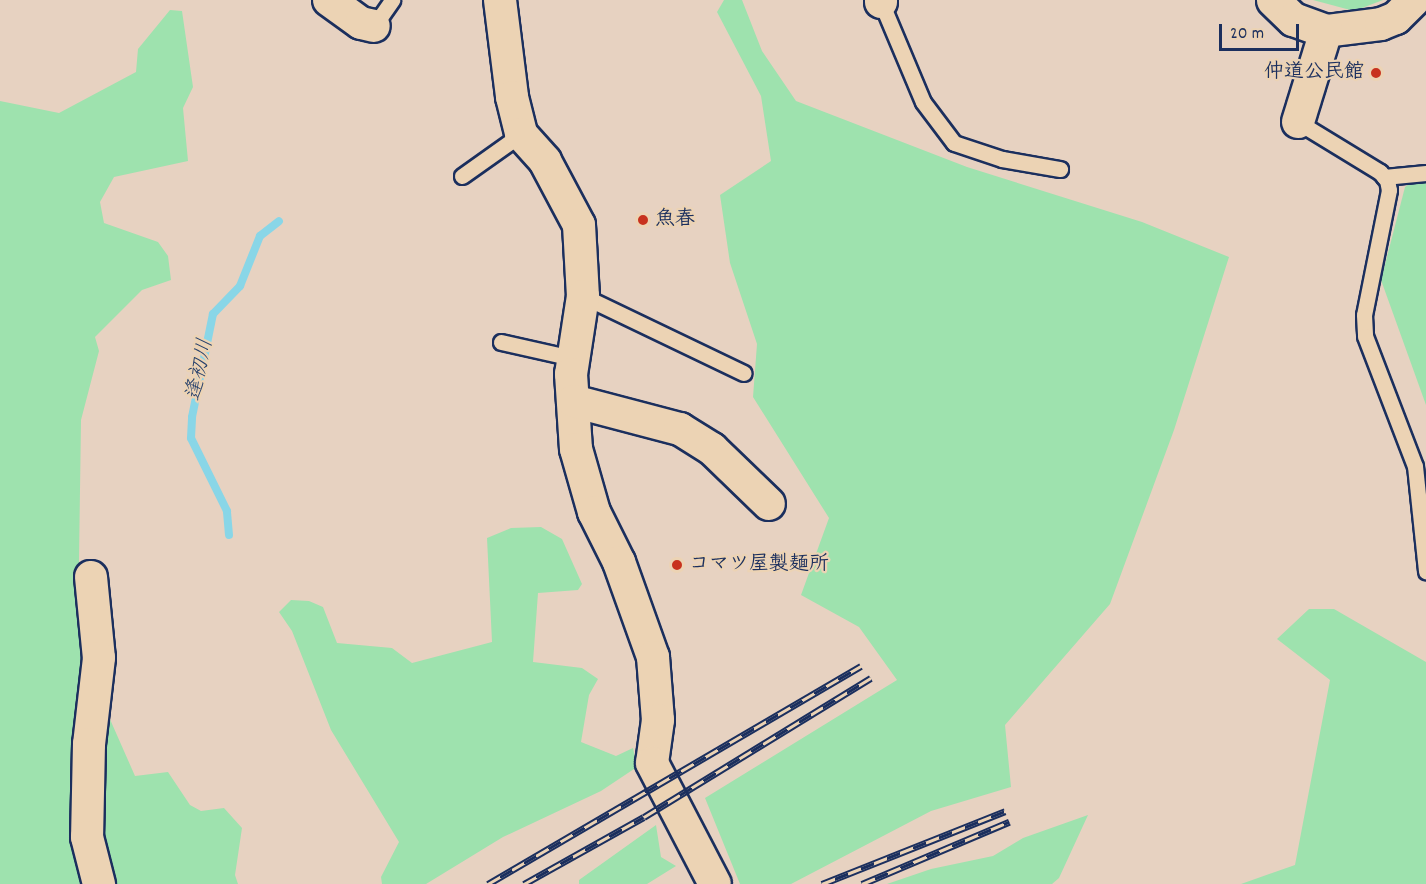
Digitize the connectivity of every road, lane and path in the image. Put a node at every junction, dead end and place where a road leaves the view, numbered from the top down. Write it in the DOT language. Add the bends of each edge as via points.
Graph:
graph roads {
  1 [pos="329,0"];
  2 [pos="392,0"];
  3 [pos="500,0"];
  4 [pos="1273,0"];
  5 [pos="881,1"];
  6 [pos="1426,8"];
  7 [pos="1405,9"];
  8 [pos="374,26"];
  9 [pos="1326,31"];
  10 [pos="1298,122"];
  11 [pos="521,134"];
  12 [pos="1060,169"];
  13 [pos="1426,173"];
  14 [pos="462,176"];
  15 [pos="1384,177"];
  16 [pos="583,296"];
  17 [pos="501,342"];
  18 [pos="572,358"];
  19 [pos="744,373"];
  20 [pos="573,401"];
  21 [pos="769,504"];
  22 [pos="1426,571"];
  23 [pos="91,578"];
  24 [pos="99,884"];
  25 [pos="715,884"];
  1 -- 8 [label="street" via="361,24"];
  2 -- 8 [label="lane"];
  3 -- 11 [label="street" via="512,97"];
  4 -- 9 [label="street" via="1293,19"];
  5 -- 12 [label="lane" via="923,102 954,143 1002,159"];
  6 -- 7 [label="lane"];
  7 -- 9 [label="street" via="1381,24"];
  9 -- 10 [label="street"];
  10 -- 15 [label="lane"];
  11 -- 14 [label="lane"];
  11 -- 16 [label="street" via="545,161 579,225"];
  13 -- 15 [label="lane"];
  15 -- 22 [label="lane" via="1389,190 1364,315 1365,336 1415,466"];
  16 -- 18 [label="street"];
  16 -- 19 [label="lane"];
  17 -- 18 [label="lane"];
  18 -- 20 [label="street"];
  20 -- 21 [label="street" via="680,429 712,449"];
  20 -- 25 [label="street" via="576,449 594,512 619,562 653,657 658,720 652,763"];
  23 -- 24 [label="street" via="99,658 89,744 87,837"];
}
